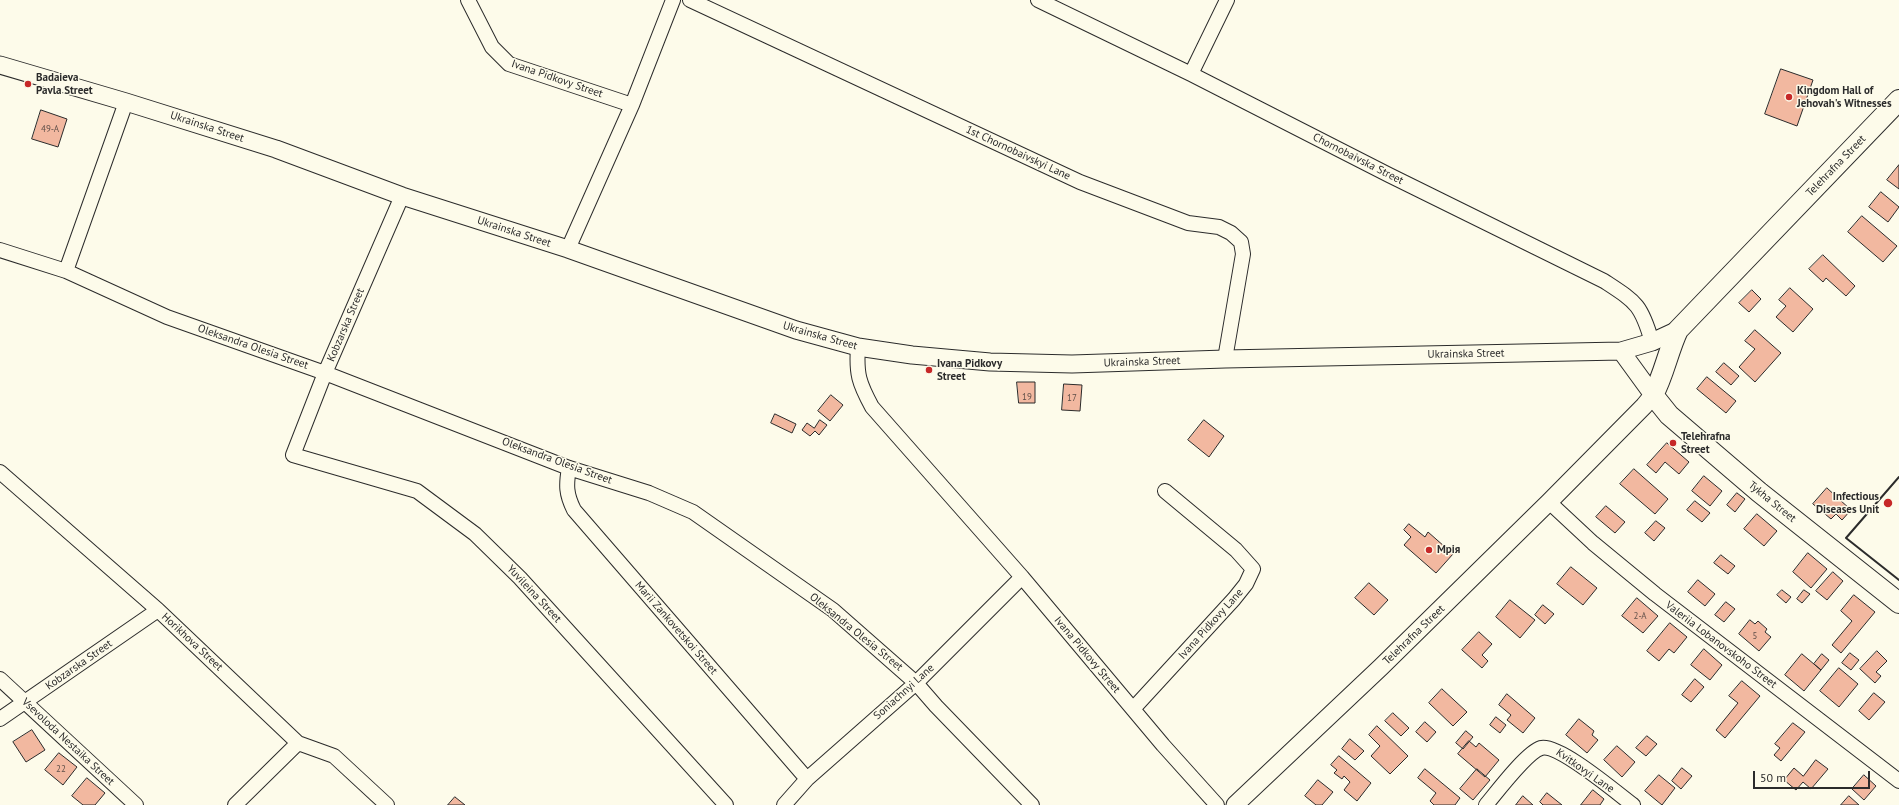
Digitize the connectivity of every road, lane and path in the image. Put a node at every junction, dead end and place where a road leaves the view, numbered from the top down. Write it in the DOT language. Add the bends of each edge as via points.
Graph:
graph roads {
  1 [pos="468,0"];
  2 [pos="673,0"];
  3 [pos="690,0"];
  4 [pos="1038,0"];
  5 [pos="1227,0"];
  6 [pos="0,65"];
  7 [pos="1191,74"];
  8 [pos="1899,100"];
  9 [pos="126,102"];
  10 [pos="632,105"];
  11 [pos="402,196"];
  12 [pos="568,249"];
  13 [pos="0,250"];
  14 [pos="66,271"];
  15 [pos="1678,330"];
  16 [pos="1652,342"];
  17 [pos="858,347"];
  18 [pos="1621,351"];
  19 [pos="1225,359"];
  20 [pos="325,373"];
  21 [pos="1653,395"];
  22 [pos="293,456"];
  23 [pos="568,468"];
  24 [pos="0,472"];
  25 [pos="1165,492"];
  26 [pos="1549,502"];
  27 [pos="1022,577"];
  28 [pos="1899,602"];
  29 [pos="158,610"];
  30 [pos="0,679"];
  31 [pos="916,682"];
  32 [pos="26,702"];
  33 [pos="1133,710"];
  34 [pos="0,719"];
  35 [pos="298,743"];
  36 [pos="807,779"];
  37 [pos="1899,781"];
  38 [pos="136,805"];
  39 [pos="236,805"];
  40 [pos="387,805"];
  41 [pos="726,805"];
  42 [pos="784,805"];
  43 [pos="1032,805"];
  44 [pos="1217,805"];
  45 [pos="1235,805"];
  46 [pos="1486,805"];
  47 [pos="1633,805"];
  1 -- 10 [label="street, Ivana Pidkovy Street" via="492,47 508,64"];
  2 -- 10 [label="street"];
  3 -- 19 [label="street, 1st Chornobaivskyi Lane" via="1080,182 1188,223 1219,227 1231,233 1241,242 1243,254"];
  4 -- 7 [label="street, Chornobaivska Street"];
  5 -- 7 [label="street"];
  6 -- 9 [label="street, Ukrainska Street"];
  7 -- 16 [label="street, Chornobaivska Street" via="1604,281 1632,299 1642,311"];
  8 -- 15 [label="main road, Telehrafna Street"];
  9 -- 11 [label="street, Ukrainska Street" via="276,149"];
  9 -- 14 [label="street"];
  10 -- 12 [label="street"];
  11 -- 12 [label="street, Ukrainska Street"];
  11 -- 20 [label="street, Kobzarska Street"];
  12 -- 17 [label="street, Ukrainska Street" via="796,330"];
  13 -- 14 [label="street, Oleksandra Olesia Street"];
  14 -- 20 [label="street, Oleksandra Olesia Street" via="167,317"];
  15 -- 16 [label="street, Ukrainska Street"];
  15 -- 21 [label="main road, Telehrafna Street"];
  16 -- 18 [label="street, Ukrainska Street"];
  17 -- 19 [label="street, Ukrainska Street" via="990,362 1072,364"];
  17 -- 27 [label="street, Ivana Pidkovy Street" via="860,387 872,407"];
  18 -- 19 [label="street, Ukrainska Street"];
  18 -- 21 [label="street"];
  20 -- 22 [label="street, Kobzarska Street"];
  20 -- 23 [label="street, Oleksandra Olesia Street"];
  21 -- 26 [label="street, Telehrafna Street"];
  21 -- 28 [label="main road, Tykha Street" via="1669,415 1759,492"];
  22 -- 41 [label="street, Yuvileina Street" via="417,491 475,534 520,578"];
  23 -- 31 [label="street, Oleksandra Olesia Street" via="649,493 693,512 833,610"];
  23 -- 36 [label="street, Marii Zankovetskoi Street" via="567,497 574,510"];
  24 -- 29 [label="street, Horikhova Street"];
  25 -- 33 [label="street, Ivana Pidkovy Lane" via="1236,550 1253,569 1241,590"];
  26 -- 37 [label="street, Valeriia Lobanovskoho Street" via="1593,543 1655,594"];
  26 -- 45 [label="street, Telehrafna Street" via="1365,683"];
  27 -- 31 [label="street, Soniachnyi Lane"];
  27 -- 33 [label="street, Ivana Pidkovy Street"];
  29 -- 32 [label="street, Kobzarska Street"];
  29 -- 35 [label="street, Horikhova Street"];
  30 -- 32 [label="street, Vsevoloda Nestaika Street"];
  31 -- 36 [label="street, Soniachnyi Lane"];
  31 -- 43 [label="street, Oleksandra Olesia Street"];
  32 -- 34 [label="street, Kobzarska Street"];
  32 -- 38 [label="street, Vsevoloda Nestaika Street"];
  33 -- 44 [label="street, Ivana Pidkovy Street"];
  35 -- 39 [label="street"];
  35 -- 40 [label="street, Horikhova Street" via="334,756"];
  36 -- 42 [label="street, Soniachnyi Lane"];
  46 -- 47 [label="street, Kvitkovyi Lane" via="1506,780 1540,748 1549,748 1571,759"];
}
